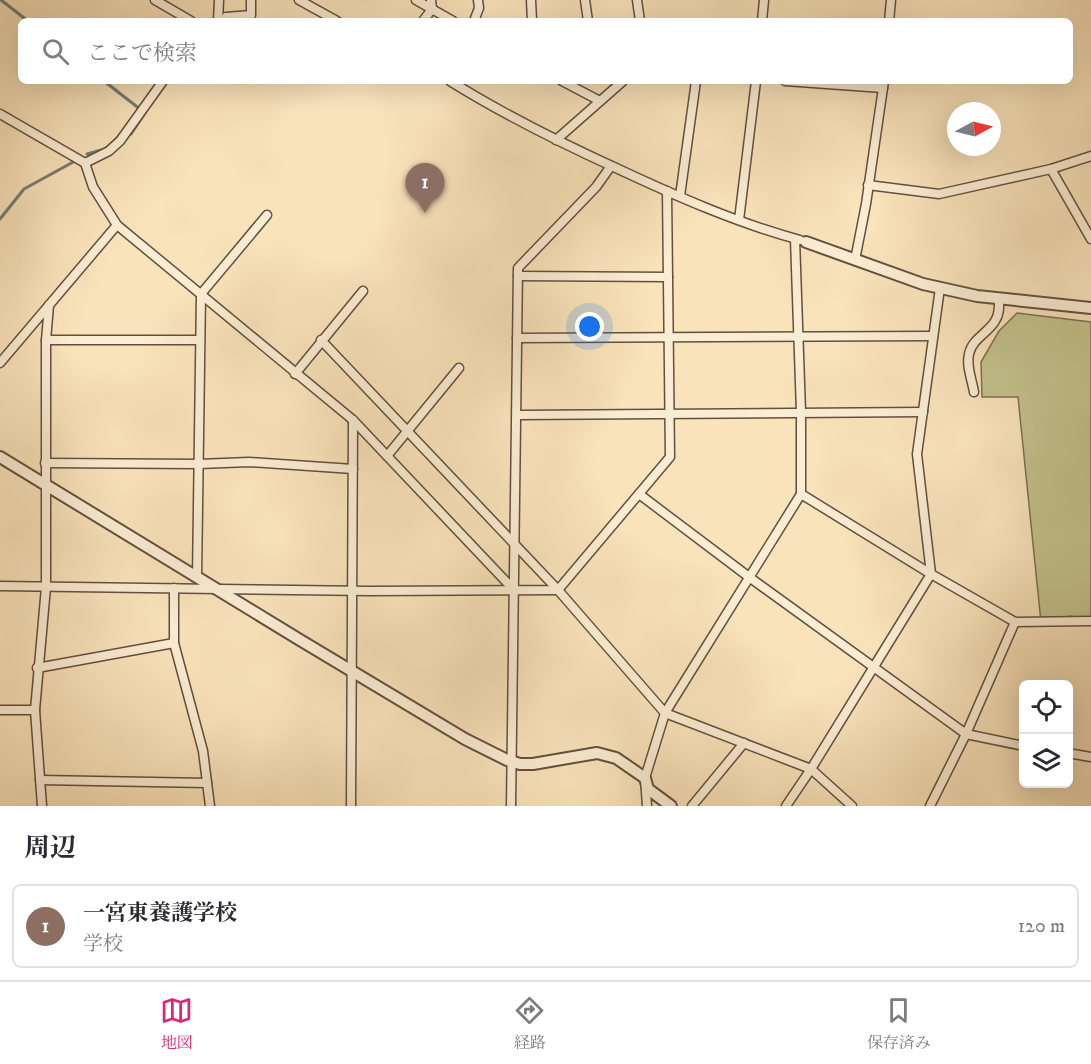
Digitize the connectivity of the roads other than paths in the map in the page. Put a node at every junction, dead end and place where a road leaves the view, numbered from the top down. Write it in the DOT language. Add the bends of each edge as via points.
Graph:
graph roads {
  1 [pos="155,0"];
  2 [pos="219,0"];
  3 [pos="251,0"];
  4 [pos="299,0"];
  5 [pos="416,0"];
  6 [pos="478,0"];
  7 [pos="531,0"];
  8 [pos="585,0"];
  9 [pos="637,0"];
  10 [pos="764,0"];
  11 [pos="891,0"];
  12 [pos="431,4"];
  13 [pos="186,18"];
  14 [pos="218,18"];
  15 [pos="226,18"];
  16 [pos="332,18"];
  17 [pos="424,18"];
  18 [pos="449,18"];
  19 [pos="475,18"];
  20 [pos="532,18"];
  21 [pos="588,18"];
  22 [pos="640,18"];
  23 [pos="762,18"];
  24 [pos="889,18"];
  25 [pos="162,84"];
  26 [pos="455,84"];
  27 [pos="568,84"];
  28 [pos="620,84"];
  29 [pos="696,84"];
  30 [pos="756,84"];
  31 [pos="859,84"];
  32 [pos="884,85"];
  33 [pos="600,101"];
  34 [pos="0,114"];
  35 [pos="556,140"];
  36 [pos="1091,156"];
  37 [pos="85,163"];
  38 [pos="611,166"];
  39 [pos="1052,169"];
  40 [pos="868,185"];
  41 [pos="667,191"];
  42 [pos="680,196"];
  43 [pos="267,215"];
  44 [pos="739,220"];
  45 [pos="117,225"];
  46 [pos="795,239"];
  47 [pos="1091,239"];
  48 [pos="806,242"];
  49 [pos="855,260"];
  50 [pos="518,276"];
  51 [pos="668,277"];
  52 [pos="940,288"];
  53 [pos="363,291"];
  54 [pos="201,294"];
  55 [pos="999,298"];
  56 [pos="49,305"];
  57 [pos="1091,308"];
  58 [pos="933,336"];
  59 [pos="518,338"];
  60 [pos="668,338"];
  61 [pos="799,338"];
  62 [pos="46,340"];
  63 [pos="200,340"];
  64 [pos="321,340"];
  65 [pos="0,363"];
  66 [pos="459,368"];
  67 [pos="295,374"];
  68 [pos="974,392"];
  69 [pos="801,412"];
  70 [pos="923,412"];
  71 [pos="668,413"];
  72 [pos="518,415"];
  73 [pos="353,420"];
  74 [pos="408,430"];
  75 [pos="387,456"];
  76 [pos="0,458"];
  77 [pos="45,463"];
  78 [pos="199,464"];
  79 [pos="353,469"];
  80 [pos="45,485"];
  81 [pos="639,494"];
  82 [pos="801,494"];
  83 [pos="515,545"];
  84 [pos="931,574"];
  85 [pos="749,577"];
  86 [pos="197,578"];
  87 [pos="0,586"];
  88 [pos="45,587"];
  89 [pos="174,588"];
  90 [pos="215,589"];
  91 [pos="352,590"];
  92 [pos="514,590"];
  93 [pos="558,590"];
  94 [pos="1091,621"];
  95 [pos="1015,622"];
  96 [pos="174,643"];
  97 [pos="874,667"];
  98 [pos="37,668"];
  99 [pos="353,672"];
  100 [pos="0,710"];
  101 [pos="34,710"];
  102 [pos="665,713"];
  103 [pos="966,734"];
  104 [pos="744,743"];
  105 [pos="1019,745"];
  106 [pos="1073,754"];
  107 [pos="1091,757"];
  108 [pos="511,762"];
  109 [pos="811,769"];
  110 [pos="645,778"];
  111 [pos="40,780"];
  112 [pos="207,783"];
  113 [pos="42,806"];
  114 [pos="210,806"];
  115 [pos="351,806"];
  116 [pos="511,806"];
  117 [pos="647,806"];
  118 [pos="671,806"];
  119 [pos="692,806"];
  120 [pos="786,806"];
  121 [pos="852,806"];
  122 [pos="930,806"];
  1 -- 13 [label="street"];
  2 -- 14 [label="street"];
  3 -- 15 [label="street" via="251,15"];
  4 -- 16 [label="street"];
  5 -- 12 [label="street"];
  6 -- 19 [label="street"];
  7 -- 20 [label="street"];
  8 -- 21 [label="street"];
  9 -- 22 [label="street"];
  10 -- 23 [label="street"];
  11 -- 24 [label="street"];
  12 -- 17 [label="street"];
  12 -- 18 [label="street"];
  25 -- 37 [label="street" via="120,141"];
  26 -- 35 [label="street"];
  27 -- 33 [label="street"];
  28 -- 33 [label="street"];
  29 -- 42 [label="street"];
  30 -- 44 [label="street"];
  31 -- 32 [label="street"];
  32 -- 40 [label="street"];
  33 -- 35 [label="street"];
  34 -- 37 [label="street"];
  35 -- 38 [label="street"];
  36 -- 39 [label="street"];
  37 -- 45 [label="street" via="93,187"];
  38 -- 41 [label="street"];
  38 -- 50 [label="street" via="596,187 518,268"];
  39 -- 40 [label="street" via="939,195"];
  39 -- 47 [label="street"];
  40 -- 49 [label="street"];
  41 -- 42 [label="street"];
  41 -- 51 [label="street"];
  42 -- 44 [label="street"];
  43 -- 54 [label="street"];
  44 -- 46 [label="street"];
  45 -- 54 [label="street"];
  45 -- 56 [label="street"];
  46 -- 48 [label="street"];
  46 -- 61 [label="street"];
  48 -- 49 [label="street"];
  49 -- 52 [label="street"];
  50 -- 51 [label="street"];
  50 -- 59 [label="street"];
  51 -- 60 [label="street"];
  52 -- 55 [label="street"];
  52 -- 58 [label="street"];
  53 -- 64 [label="street"];
  54 -- 63 [label="street"];
  54 -- 67 [label="street"];
  55 -- 57 [label="street"];
  55 -- 68 [label="street" via="995,323 969,352"];
  56 -- 62 [label="street"];
  56 -- 65 [label="street"];
  58 -- 61 [label="street"];
  58 -- 70 [label="street"];
  59 -- 60 [label="street"];
  59 -- 72 [label="street"];
  60 -- 61 [label="street"];
  60 -- 71 [label="street"];
  61 -- 69 [label="street"];
  62 -- 63 [label="street"];
  62 -- 77 [label="street"];
  63 -- 78 [label="street"];
  64 -- 67 [label="street"];
  64 -- 74 [label="street"];
  66 -- 74 [label="street"];
  67 -- 73 [label="street"];
  69 -- 70 [label="street"];
  69 -- 71 [label="street"];
  69 -- 82 [label="street"];
  70 -- 84 [label="street" via="917,454"];
  71 -- 72 [label="street"];
  71 -- 81 [label="street" via="670,457"];
  72 -- 83 [label="street"];
  73 -- 75 [label="street"];
  73 -- 79 [label="street"];
  74 -- 75 [label="street"];
  74 -- 83 [label="street"];
  75 -- 92 [label="street"];
  76 -- 80 [label="street"];
  77 -- 78 [label="street"];
  77 -- 80 [label="street"];
  78 -- 79 [label="street" via="249,462"];
  78 -- 86 [label="street"];
  79 -- 91 [label="street"];
  80 -- 86 [label="street"];
  80 -- 88 [label="street"];
  81 -- 85 [label="street"];
  81 -- 93 [label="street"];
  82 -- 84 [label="street"];
  82 -- 85 [label="street"];
  83 -- 92 [label="street"];
  83 -- 93 [label="street"];
  84 -- 95 [label="street"];
  84 -- 97 [label="street"];
  85 -- 97 [label="street"];
  85 -- 102 [label="street"];
  86 -- 90 [label="street"];
  87 -- 88 [label="street"];
  88 -- 89 [label="street"];
  88 -- 98 [label="street"];
  89 -- 90 [label="street"];
  89 -- 96 [label="street"];
  90 -- 91 [label="street"];
  90 -- 99 [label="street"];
  91 -- 92 [label="street"];
  91 -- 99 [label="street"];
  92 -- 93 [label="street"];
  92 -- 108 [label="street"];
  93 -- 102 [label="street"];
  94 -- 95 [label="street"];
  95 -- 103 [label="street"];
  96 -- 98 [label="street"];
  96 -- 112 [label="street"];
  97 -- 103 [label="street"];
  97 -- 109 [label="street"];
  98 -- 101 [label="street"];
  99 -- 108 [label="street"];
  99 -- 115 [label="street"];
  100 -- 101 [label="street"];
  101 -- 111 [label="street"];
  102 -- 104 [label="street"];
  102 -- 110 [label="street"];
  103 -- 105 [label="street"];
  103 -- 122 [label="street"];
  104 -- 109 [label="street"];
  104 -- 119 [label="street"];
  106 -- 107 [label="street"];
  108 -- 110 [label="street" via="533,764 597,753 616,758"];
  108 -- 116 [label="street"];
  109 -- 120 [label="street"];
  109 -- 121 [label="street"];
  110 -- 117 [label="street"];
  110 -- 118 [label="street" via="648,789"];
  111 -- 112 [label="street"];
  111 -- 113 [label="street"];
  112 -- 114 [label="street"];
}
